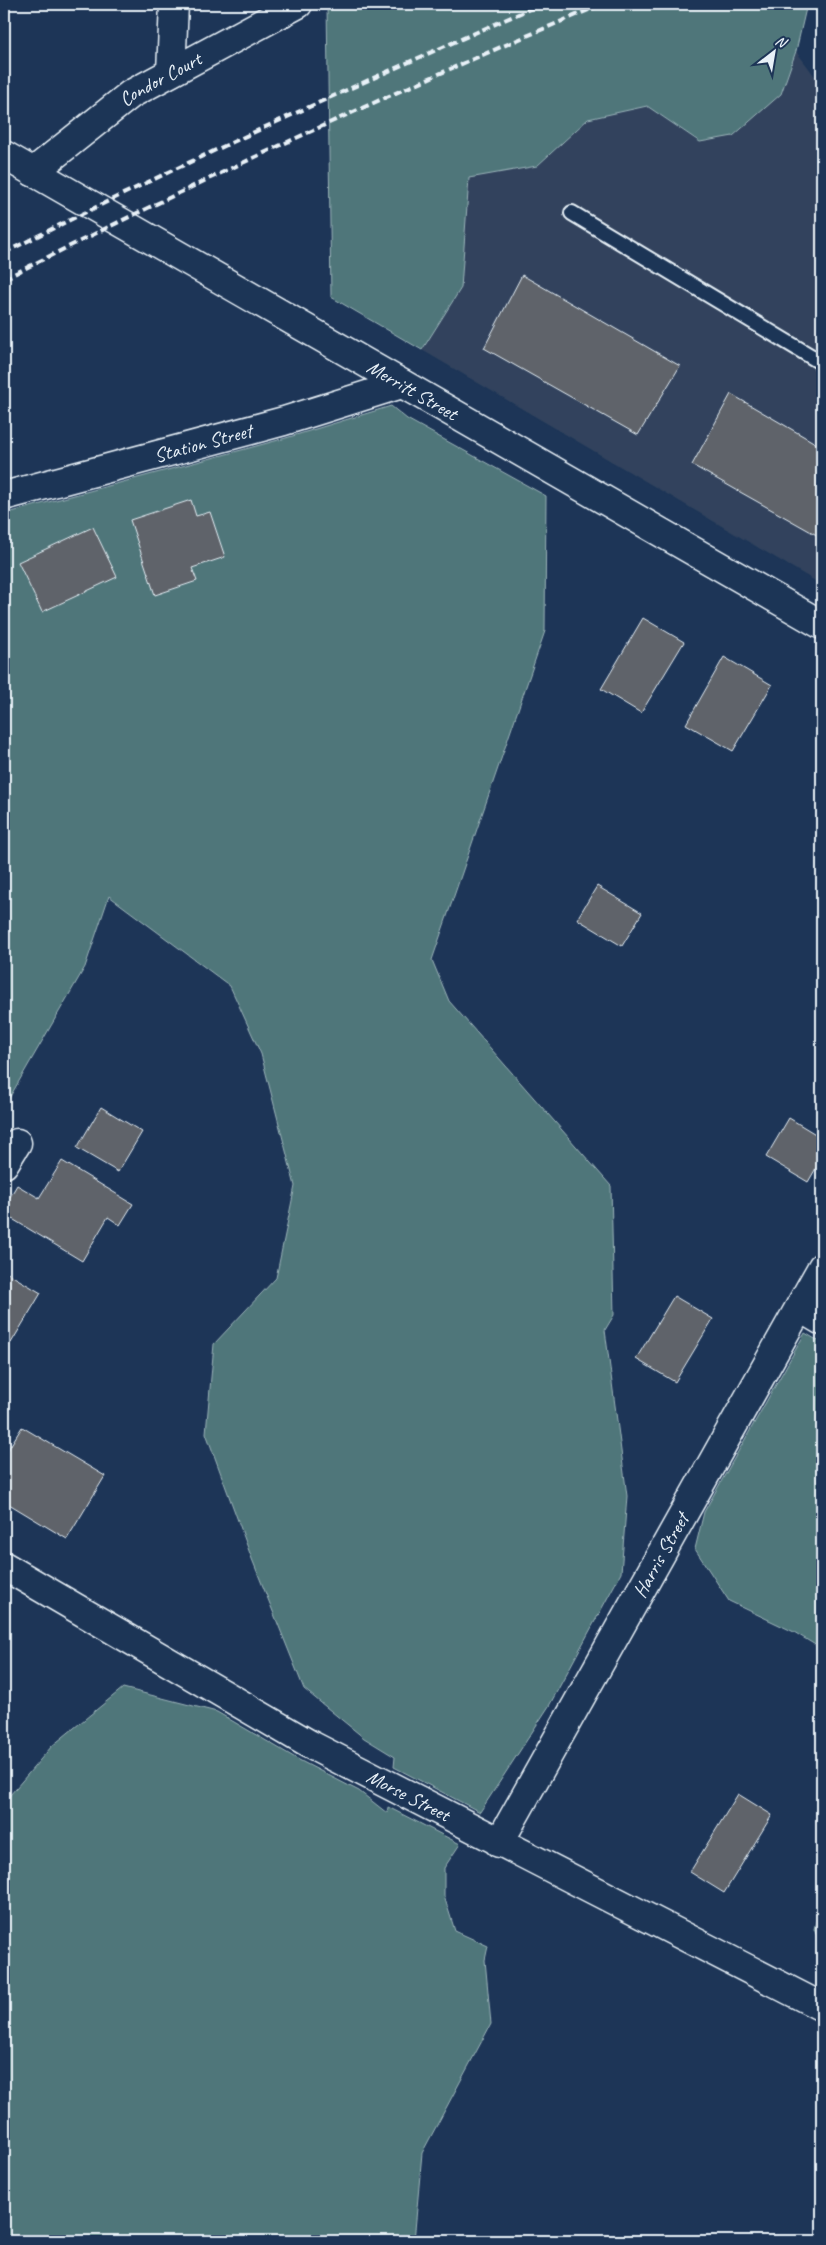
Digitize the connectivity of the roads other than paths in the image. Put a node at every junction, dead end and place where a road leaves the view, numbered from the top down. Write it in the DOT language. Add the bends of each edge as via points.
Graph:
graph roads {
  1 [pos="174,4"];
  2 [pos="298,4"];
  3 [pos="172,72"];
  4 [pos="4,155"];
  5 [pos="33,172"];
  6 [pos="572,213"];
  7 [pos="822,363"];
  8 [pos="402,384"];
  9 [pos="4,496"];
  10 [pos="822,624"];
  11 [pos="822,1267"];
  12 [pos="811,1314"];
  13 [pos="4,1566"];
  14 [pos="499,1843"];
  15 [pos="822,2007"];
  1 -- 3 [label="street"];
  2 -- 3 [label="street, Condor Court"];
  3 -- 5 [label="street, Condor Court" via="131,94"];
  4 -- 5 [label="street, Merritt Street"];
  5 -- 8 [label="street, Merritt Street"];
  6 -- 7 [label="lane"];
  8 -- 9 [label="street, Station Street" via="284,421"];
  8 -- 10 [label="street, Merritt Street"];
  11 -- 12 [label="street, Harris Street"];
  12 -- 14 [label="street, Harris Street"];
  13 -- 14 [label="street, Morse Street" via="309,1744"];
  14 -- 15 [label="street, Morse Street"];
}
